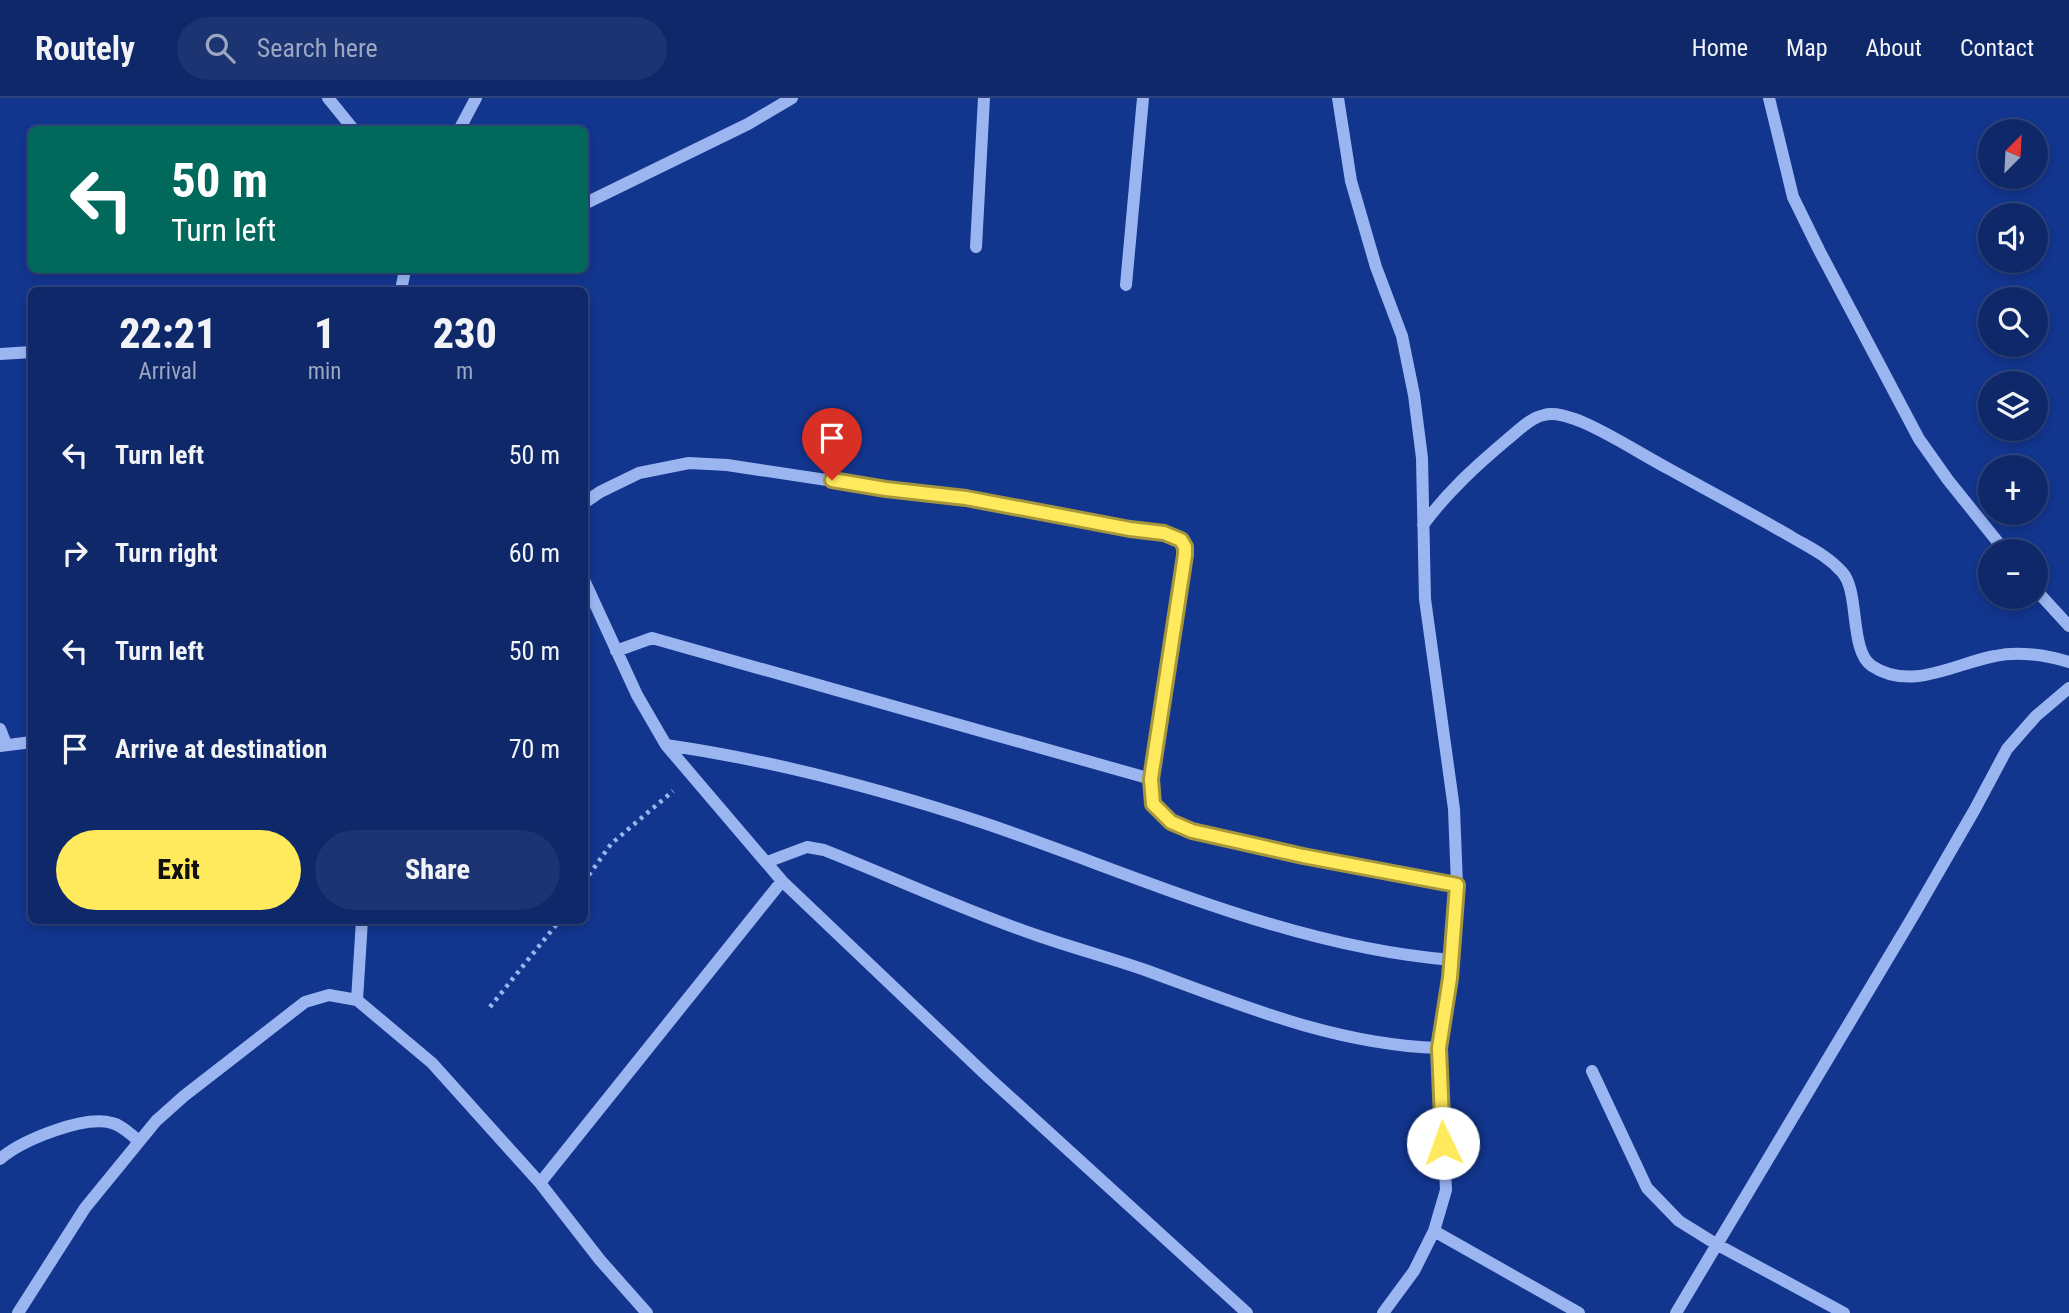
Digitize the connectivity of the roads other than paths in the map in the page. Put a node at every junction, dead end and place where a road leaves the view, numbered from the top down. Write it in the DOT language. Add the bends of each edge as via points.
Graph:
graph roads {
  1 [pos="328,98"];
  2 [pos="476,98"];
  3 [pos="792,98"];
  4 [pos="984,98"];
  5 [pos="1143,98"];
  6 [pos="1338,98"];
  7 [pos="1769,98"];
  8 [pos="351,126"];
  9 [pos="460,126"];
  10 [pos="588,202"];
  11 [pos="976,247"];
  12 [pos="1126,285"];
  13 [pos="28,352"];
  14 [pos="0,354"];
  15 [pos="588,500"];
  16 [pos="1423,525"];
  17 [pos="1995,539"];
  18 [pos="588,589"];
  19 [pos="2048,603"];
  20 [pos="2069,626"];
  21 [pos="617,651"];
  22 [pos="2069,662"];
  23 [pos="2069,688"];
  24 [pos="0,729"];
  25 [pos="28,743"];
  26 [pos="666,745"];
  27 [pos="3,746"];
  28 [pos="1151,779"];
  29 [pos="767,862"];
  30 [pos="782,881"];
  31 [pos="1457,885"];
  32 [pos="362,924"];
  33 [pos="1452,960"];
  34 [pos="357,1000"];
  35 [pos="1439,1048"];
  36 [pos="1592,1071"];
  37 [pos="139,1142"];
  38 [pos="0,1159"];
  39 [pos="540,1183"];
  40 [pos="1434,1231"];
  41 [pos="1716,1244"];
  42 [pos="18,1313"];
  43 [pos="647,1313"];
  44 [pos="1247,1313"];
  45 [pos="1383,1313"];
  46 [pos="1579,1313"];
  47 [pos="1676,1313"];
  48 [pos="1844,1313"];
  1 -- 8 [label="street"];
  2 -- 9 [label="street"];
  3 -- 10 [label="street"];
  4 -- 11 [label="street"];
  5 -- 12 [label="street"];
  6 -- 16 [label="street" via="1351,181 1402,336 1414,395 1422,458"];
  7 -- 17 [label="street" via="1793,197 1819,250 1919,439"];
  13 -- 14 [label="street"];
  15 -- 28 [label="street" via="639,473 689,463 727,465 966,498 1164,533 1181,540 1185,555"];
  16 -- 22 [label="street" via="1477,465 1531,421 1545,414 1563,415 1603,432 1816,549 1849,582 1860,643 1872,666 1898,675 1917,675 1953,670 1995,656 2041,656"];
  16 -- 31 [label="street" via="1425,599 1454,809"];
  18 -- 21 [label="street"];
  19 -- 20 [label="street"];
  21 -- 26 [label="street"];
  21 -- 28 [label="street" via="652,638"];
  23 -- 41 [label="street" via="2007,749 1912,918"];
  24 -- 27 [label="street"];
  25 -- 27 [label="street"];
  26 -- 29 [label="street"];
  26 -- 33 [label="street" via="819,775 904,799 989,825 1177,895 1284,926 1403,956"];
  28 -- 31 [label="street" via="1153,804 1160,813 1192,831"];
  29 -- 30 [label="street"];
  29 -- 35 [label="street" via="807,847 824,850 1035,935 1266,1014 1342,1037"];
  30 -- 39 [label="street"];
  30 -- 44 [label="street"];
  31 -- 33 [label="street"];
  32 -- 34 [label="street"];
  33 -- 35 [label="street"];
  34 -- 37 [label="street" via="329,995 305,1002 184,1096"];
  34 -- 39 [label="street" via="432,1063"];
  35 -- 40 [label="street" via="1446,1190"];
  36 -- 41 [label="street" via="1647,1188 1679,1221"];
  37 -- 38 [label="street" via="115,1123 97,1120 55,1131"];
  37 -- 42 [label="street" via="85,1208"];
  39 -- 43 [label="street"];
  40 -- 45 [label="street" via="1414,1271"];
  40 -- 46 [label="street"];
  41 -- 47 [label="street"];
  41 -- 48 [label="street"];
}
